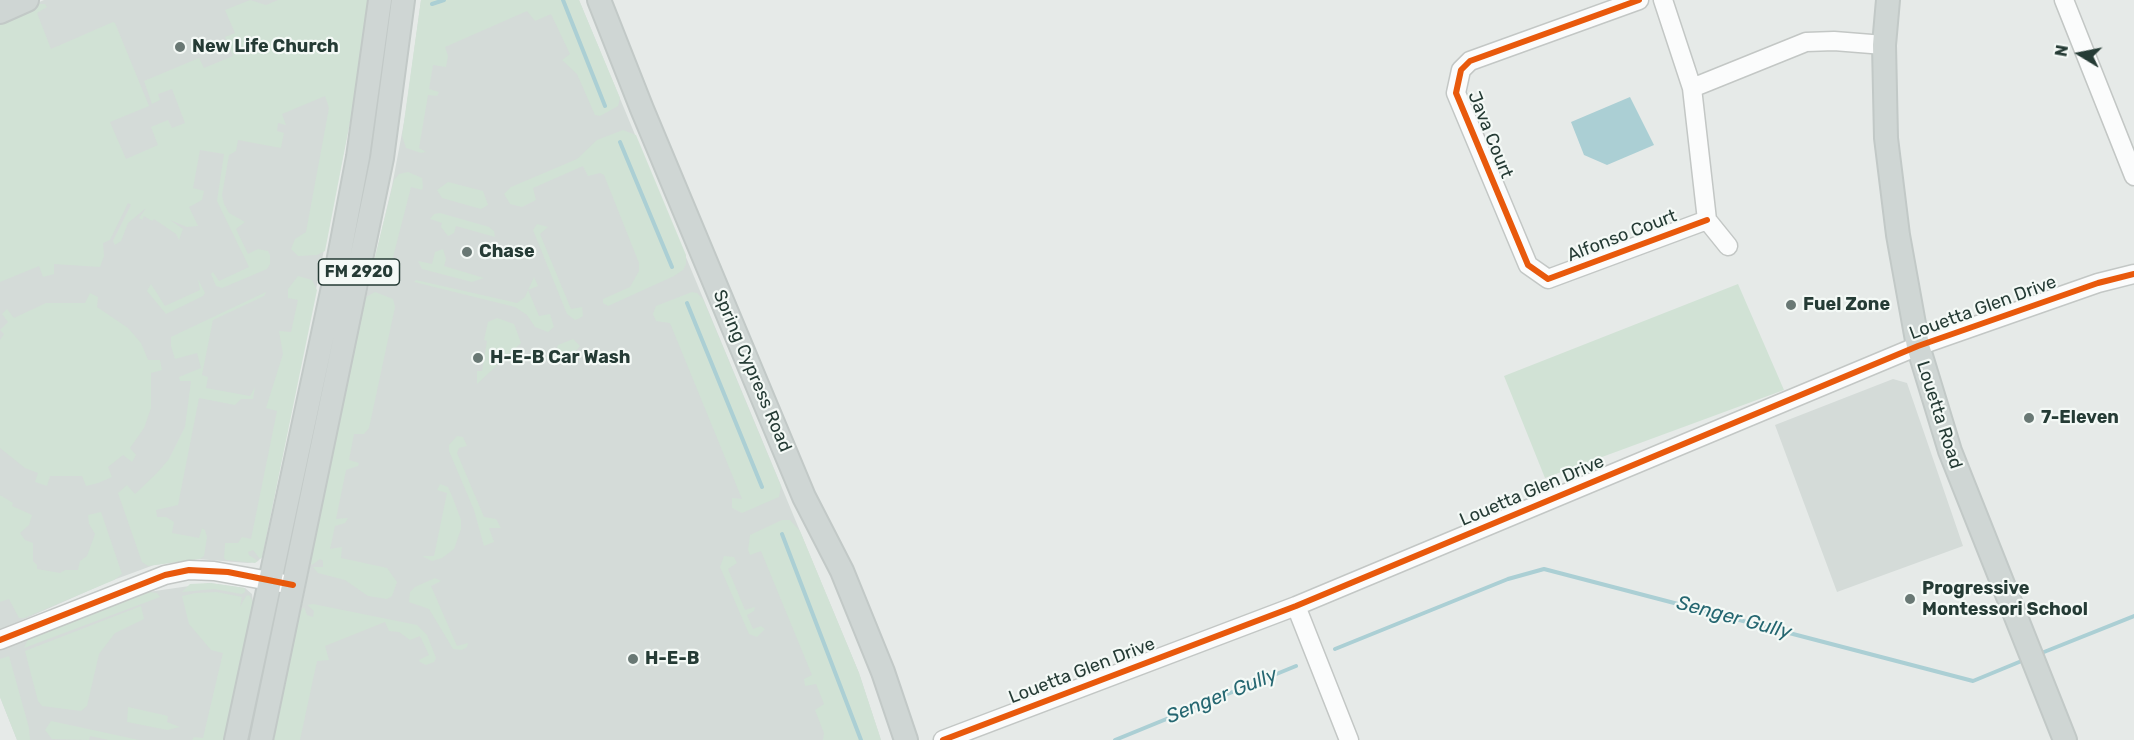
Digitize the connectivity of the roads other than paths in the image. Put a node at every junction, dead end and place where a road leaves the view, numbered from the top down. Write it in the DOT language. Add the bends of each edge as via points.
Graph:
graph roads {
  1 [pos="27,0"];
  2 [pos="380,0"];
  3 [pos="403,0"];
  4 [pos="599,0"];
  5 [pos="1639,0"];
  6 [pos="1663,0"];
  7 [pos="1888,0"];
  8 [pos="2064,0"];
  9 [pos="0,12"];
  10 [pos="1884,45"];
  11 [pos="1692,88"];
  12 [pos="2134,176"];
  13 [pos="1707,220"];
  14 [pos="1728,246"];
  15 [pos="2134,274"];
  16 [pos="1548,279"];
  17 [pos="1918,346"];
  18 [pos="270,581"];
  19 [pos="293,585"];
  20 [pos="1296,606"];
  21 [pos="0,640"];
  22 [pos="236,740"];
  23 [pos="261,740"];
  24 [pos="906,740"];
  25 [pos="943,740"];
  26 [pos="1349,740"];
  27 [pos="2065,740"];
  1 -- 9 [label="main road"];
  2 -- 18 [label="main road, FM 2920 / FM 2920" via="339,261"];
  3 -- 19 [label="main road, FM 2920 / FM 2920" via="382,158"];
  4 -- 24 [label="main road, Spring Cypress Road" via="804,497 842,571"];
  5 -- 16 [label="street, Java Court" via="1484,55 1461,70 1456,82 1456,93 1528,265"];
  6 -- 11 [label="street"];
  7 -- 10 [label="main road, Louetta Road"];
  8 -- 12 [label="street"];
  10 -- 11 [label="street" via="1806,42"];
  10 -- 17 [label="main road, Louetta Road" via="1886,138"];
  11 -- 13 [label="street"];
  13 -- 14 [label="street"];
  13 -- 16 [label="street, Alfonso Court"];
  15 -- 17 [label="street, Louetta Glen Drive"];
  17 -- 20 [label="street, Louetta Glen Drive"];
  17 -- 27 [label="main road, Louetta Road" via="1950,451"];
  18 -- 19 [label="street"];
  18 -- 21 [label="street" via="214,571 189,570 165,575"];
  18 -- 22 [label="main road, FM 2920 / FM 2920"];
  19 -- 23 [label="main road, FM 2920 / FM 2920"];
  20 -- 25 [label="street, Louetta Glen Drive"];
  20 -- 26 [label="street"];
}
